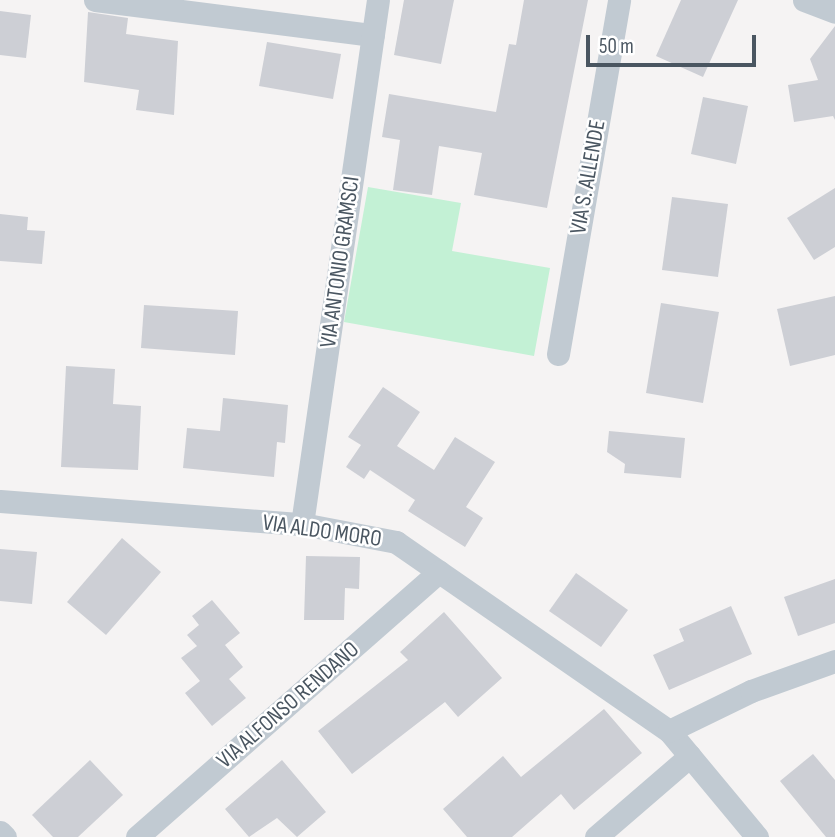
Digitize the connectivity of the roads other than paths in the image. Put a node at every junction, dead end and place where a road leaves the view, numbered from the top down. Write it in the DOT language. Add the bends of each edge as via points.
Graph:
graph roads {
  1 [pos="95,0"];
  2 [pos="378,0"];
  3 [pos="618,0"];
  4 [pos="804,0"];
  5 [pos="835,12"];
  6 [pos="373,35"];
  7 [pos="558,354"];
  8 [pos="0,502"];
  9 [pos="302,524"];
  10 [pos="439,572"];
  11 [pos="835,661"];
  12 [pos="669,732"];
  13 [pos="690,756"];
  14 [pos="0,832"];
  15 [pos="5,837"];
  16 [pos="137,837"];
  17 [pos="596,837"];
  18 [pos="757,837"];
  1 -- 6 [label="street"];
  2 -- 6 [label="street, VIA ANTONIO GRAMSCI"];
  3 -- 7 [label="street, VIA S. ALLENDE"];
  4 -- 5 [label="street"];
  6 -- 9 [label="street, VIA ANTONIO GRAMSCI"];
  8 -- 9 [label="street, VIA ALDO MORO"];
  9 -- 10 [label="street, VIA ALDO MORO" via="396,542"];
  10 -- 12 [label="street, VIA ALDO MORO"];
  10 -- 16 [label="street, VIA ALFONSO RENDANO"];
  11 -- 12 [label="street" via="751,691"];
  12 -- 13 [label="street, VIA ALDO MORO"];
  13 -- 17 [label="street"];
  13 -- 18 [label="street, VIA ALDO MORO"];
  14 -- 15 [label="street"];
}
